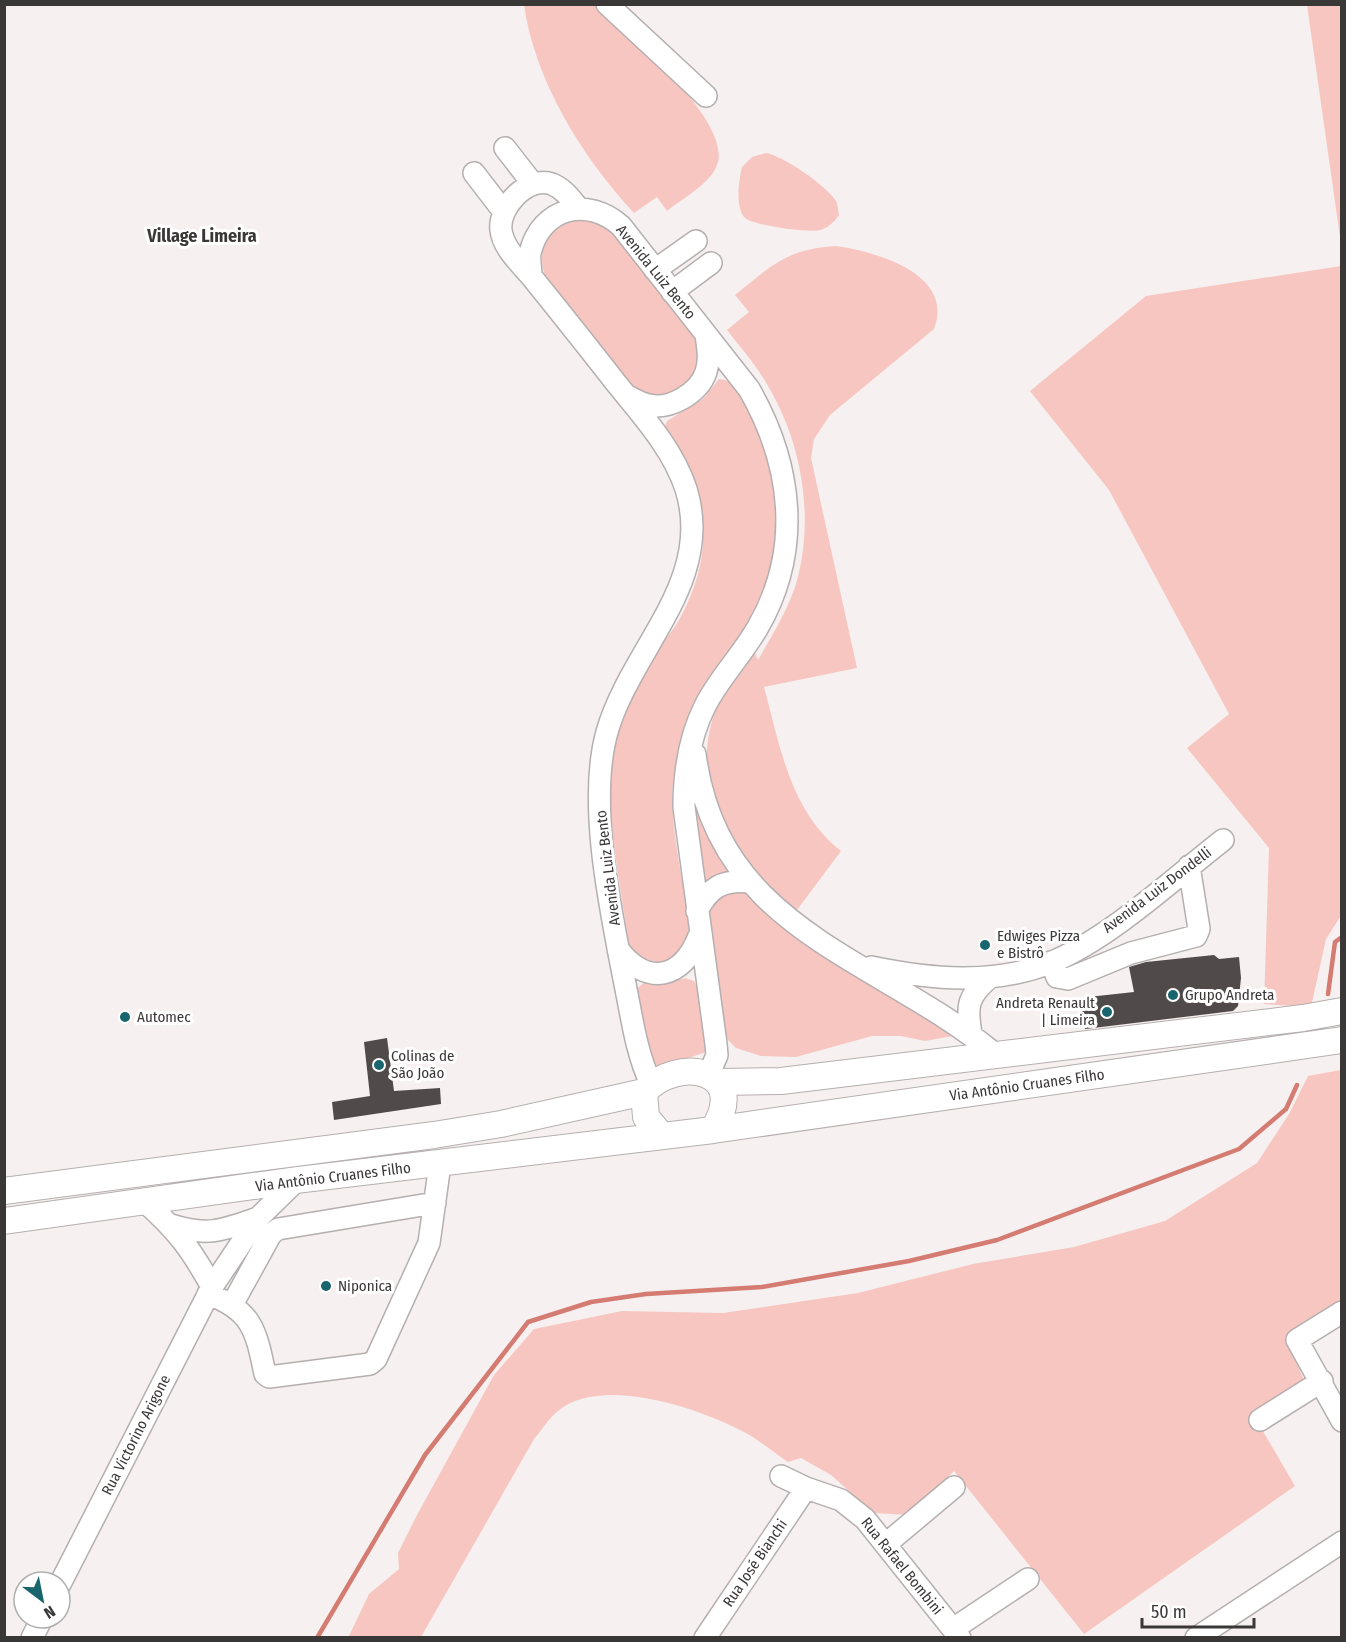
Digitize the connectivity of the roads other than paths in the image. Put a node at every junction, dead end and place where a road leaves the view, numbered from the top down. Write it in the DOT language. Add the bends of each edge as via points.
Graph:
graph roads {
  1 [pos="607,4"];
  2 [pos="706,96"];
  3 [pos="505,148"];
  4 [pos="474,173"];
  5 [pos="533,184"];
  6 [pos="579,209"];
  7 [pos="504,212"];
  8 [pos="696,241"];
  9 [pos="711,263"];
  10 [pos="655,270"];
  11 [pos="531,276"];
  12 [pos="672,292"];
  13 [pos="706,335"];
  14 [pos="627,396"];
  15 [pos="693,735"];
  16 [pos="1223,840"];
  17 [pos="1189,866"];
  18 [pos="750,882"];
  19 [pos="697,912"];
  20 [pos="699,936"];
  21 [pos="618,949"];
  22 [pos="1050,962"];
  23 [pos="858,965"];
  24 [pos="990,977"];
  25 [pos="1341,1011"];
  26 [pos="971,1034"];
  27 [pos="1341,1041"];
  28 [pos="996,1054"];
  29 [pos="715,1078"];
  30 [pos="648,1088"];
  31 [pos="713,1130"];
  32 [pos="662,1136"];
  33 [pos="440,1164"];
  34 [pos="297,1180"];
  35 [pos="4,1191"];
  36 [pos="144,1202"];
  37 [pos="435,1203"];
  38 [pos="258,1218"];
  39 [pos="4,1221"];
  40 [pos="171,1225"];
  41 [pos="210,1290"];
  42 [pos="233,1303"];
  43 [pos="1341,1312"];
  44 [pos="1322,1381"];
  45 [pos="1260,1420"];
  46 [pos="1341,1421"];
  47 [pos="781,1476"];
  48 [pos="954,1487"];
  49 [pos="806,1488"];
  50 [pos="1341,1542"];
  51 [pos="886,1544"];
  52 [pos="67,1570"];
  53 [pos="1028,1579"];
  54 [pos="956,1633"];
  55 [pos="705,1638"];
  56 [pos="1196,1638"];
  1 -- 2 [label="street"];
  3 -- 5 [label="street"];
  4 -- 7 [label="street"];
  5 -- 6 [label="street" via="550,183 564,191"];
  5 -- 7 [label="street" via="516,196"];
  6 -- 10 [label="street, Avenida Luiz Bento" via="595,209 609,215"];
  6 -- 11 [label="street" via="561,213 537,235 530,255"];
  7 -- 11 [label="street, Avenida Luiz Bento" via="501,229 506,245"];
  8 -- 10 [label="street"];
  9 -- 12 [label="street"];
  10 -- 12 [label="street, Avenida Luiz Bento"];
  11 -- 14 [label="street, Avenida Luiz Bento"];
  12 -- 13 [label="street, Avenida Luiz Bento"];
  13 -- 14 [label="street" via="709,356 705,375 694,390 666,405 649,405"];
  13 -- 15 [label="street, Avenida Luiz Bento" via="749,389 765,418 780,459 787,498 787,545 776,588 759,626 706,704"];
  14 -- 21 [label="street, Avenida Luiz Bento" via="669,452 686,489 692,528 687,567 673,606 623,688 607,733 601,778 601,828"];
  15 -- 18 [label="street, Avenida Luiz Dondelli" via="699,783 708,814 723,844"];
  15 -- 19 [label="street, Avenida Luiz Bento" via="684,772 684,807"];
  16 -- 17 [label="street, Avenida Luiz Dondelli"];
  17 -- 22 [label="street, Avenida Luiz Dondelli" via="1118,921"];
  17 -- 22 [label="street" via="1199,929 1196,936 1131,953 1068,979 1057,977"];
  18 -- 19 [label="street" via="718,884 706,894"];
  18 -- 23 [label="street, Avenida Luiz Dondelli" via="784,915"];
  19 -- 20 [label="street, Avenida Luiz Bento"];
  20 -- 21 [label="street" via="686,961 674,970 658,974 628,962"];
  20 -- 29 [label="street, Avenida Luiz Bento" via="716,1044"];
  21 -- 30 [label="street, Avenida Luiz Bento"];
  22 -- 24 [label="street, Avenida Luiz Dondelli"];
  23 -- 24 [label="street, Avenida Luiz Dondelli" via="947,979"];
  23 -- 26 [label="street, Avenida Luiz Dondelli"];
  24 -- 26 [label="street" via="975,991 969,1004"];
  25 -- 28 [label="main road"];
  26 -- 28 [label="street, Avenida Luiz Dondelli"];
  27 -- 31 [label="main road, Via Antônio Cruanes Filho"];
  28 -- 29 [label="main road" via="781,1081"];
  29 -- 30 [label="main road" via="690,1072 671,1075"];
  29 -- 31 [label="main road" via="724,1098 722,1115"];
  30 -- 32 [label="main road" via="646,1117"];
  30 -- 35 [label="main road, Via Antônio Cruanes Filho" via="434,1136"];
  31 -- 32 [label="main road"];
  32 -- 33 [label="main road, Via Antônio Cruanes Filho"];
  33 -- 34 [label="main road, Via Antônio Cruanes Filho"];
  33 -- 37 [label="street"];
  34 -- 36 [label="main road, Via Antônio Cruanes Filho"];
  34 -- 38 [label="street, Rua Victorino Arigone"];
  36 -- 39 [label="main road, Via Antônio Cruanes Filho"];
  36 -- 40 [label="street"];
  37 -- 42 [label="street" via="278,1229 271,1234"];
  37 -- 42 [label="street" via="422,1261 370,1364 269,1377 257,1336"];
  38 -- 40 [label="street" via="212,1232 195,1233"];
  38 -- 41 [label="street, Rua Victorino Arigone"];
  40 -- 41 [label="street" via="191,1249"];
  41 -- 42 [label="street"];
  41 -- 52 [label="street, Rua Victorino Arigone"];
  43 -- 44 [label="street" via="1297,1340"];
  44 -- 45 [label="street"];
  44 -- 46 [label="street"];
  47 -- 49 [label="street, Rua Rafael Bombini"];
  48 -- 51 [label="street"];
  49 -- 51 [label="street, Rua Rafael Bombini" via="841,1500 865,1519"];
  49 -- 55 [label="street, Rua José Bianchi"];
  50 -- 56 [label="street"];
  51 -- 54 [label="street, Rua Rafael Bombini"];
  53 -- 54 [label="street"];
}
